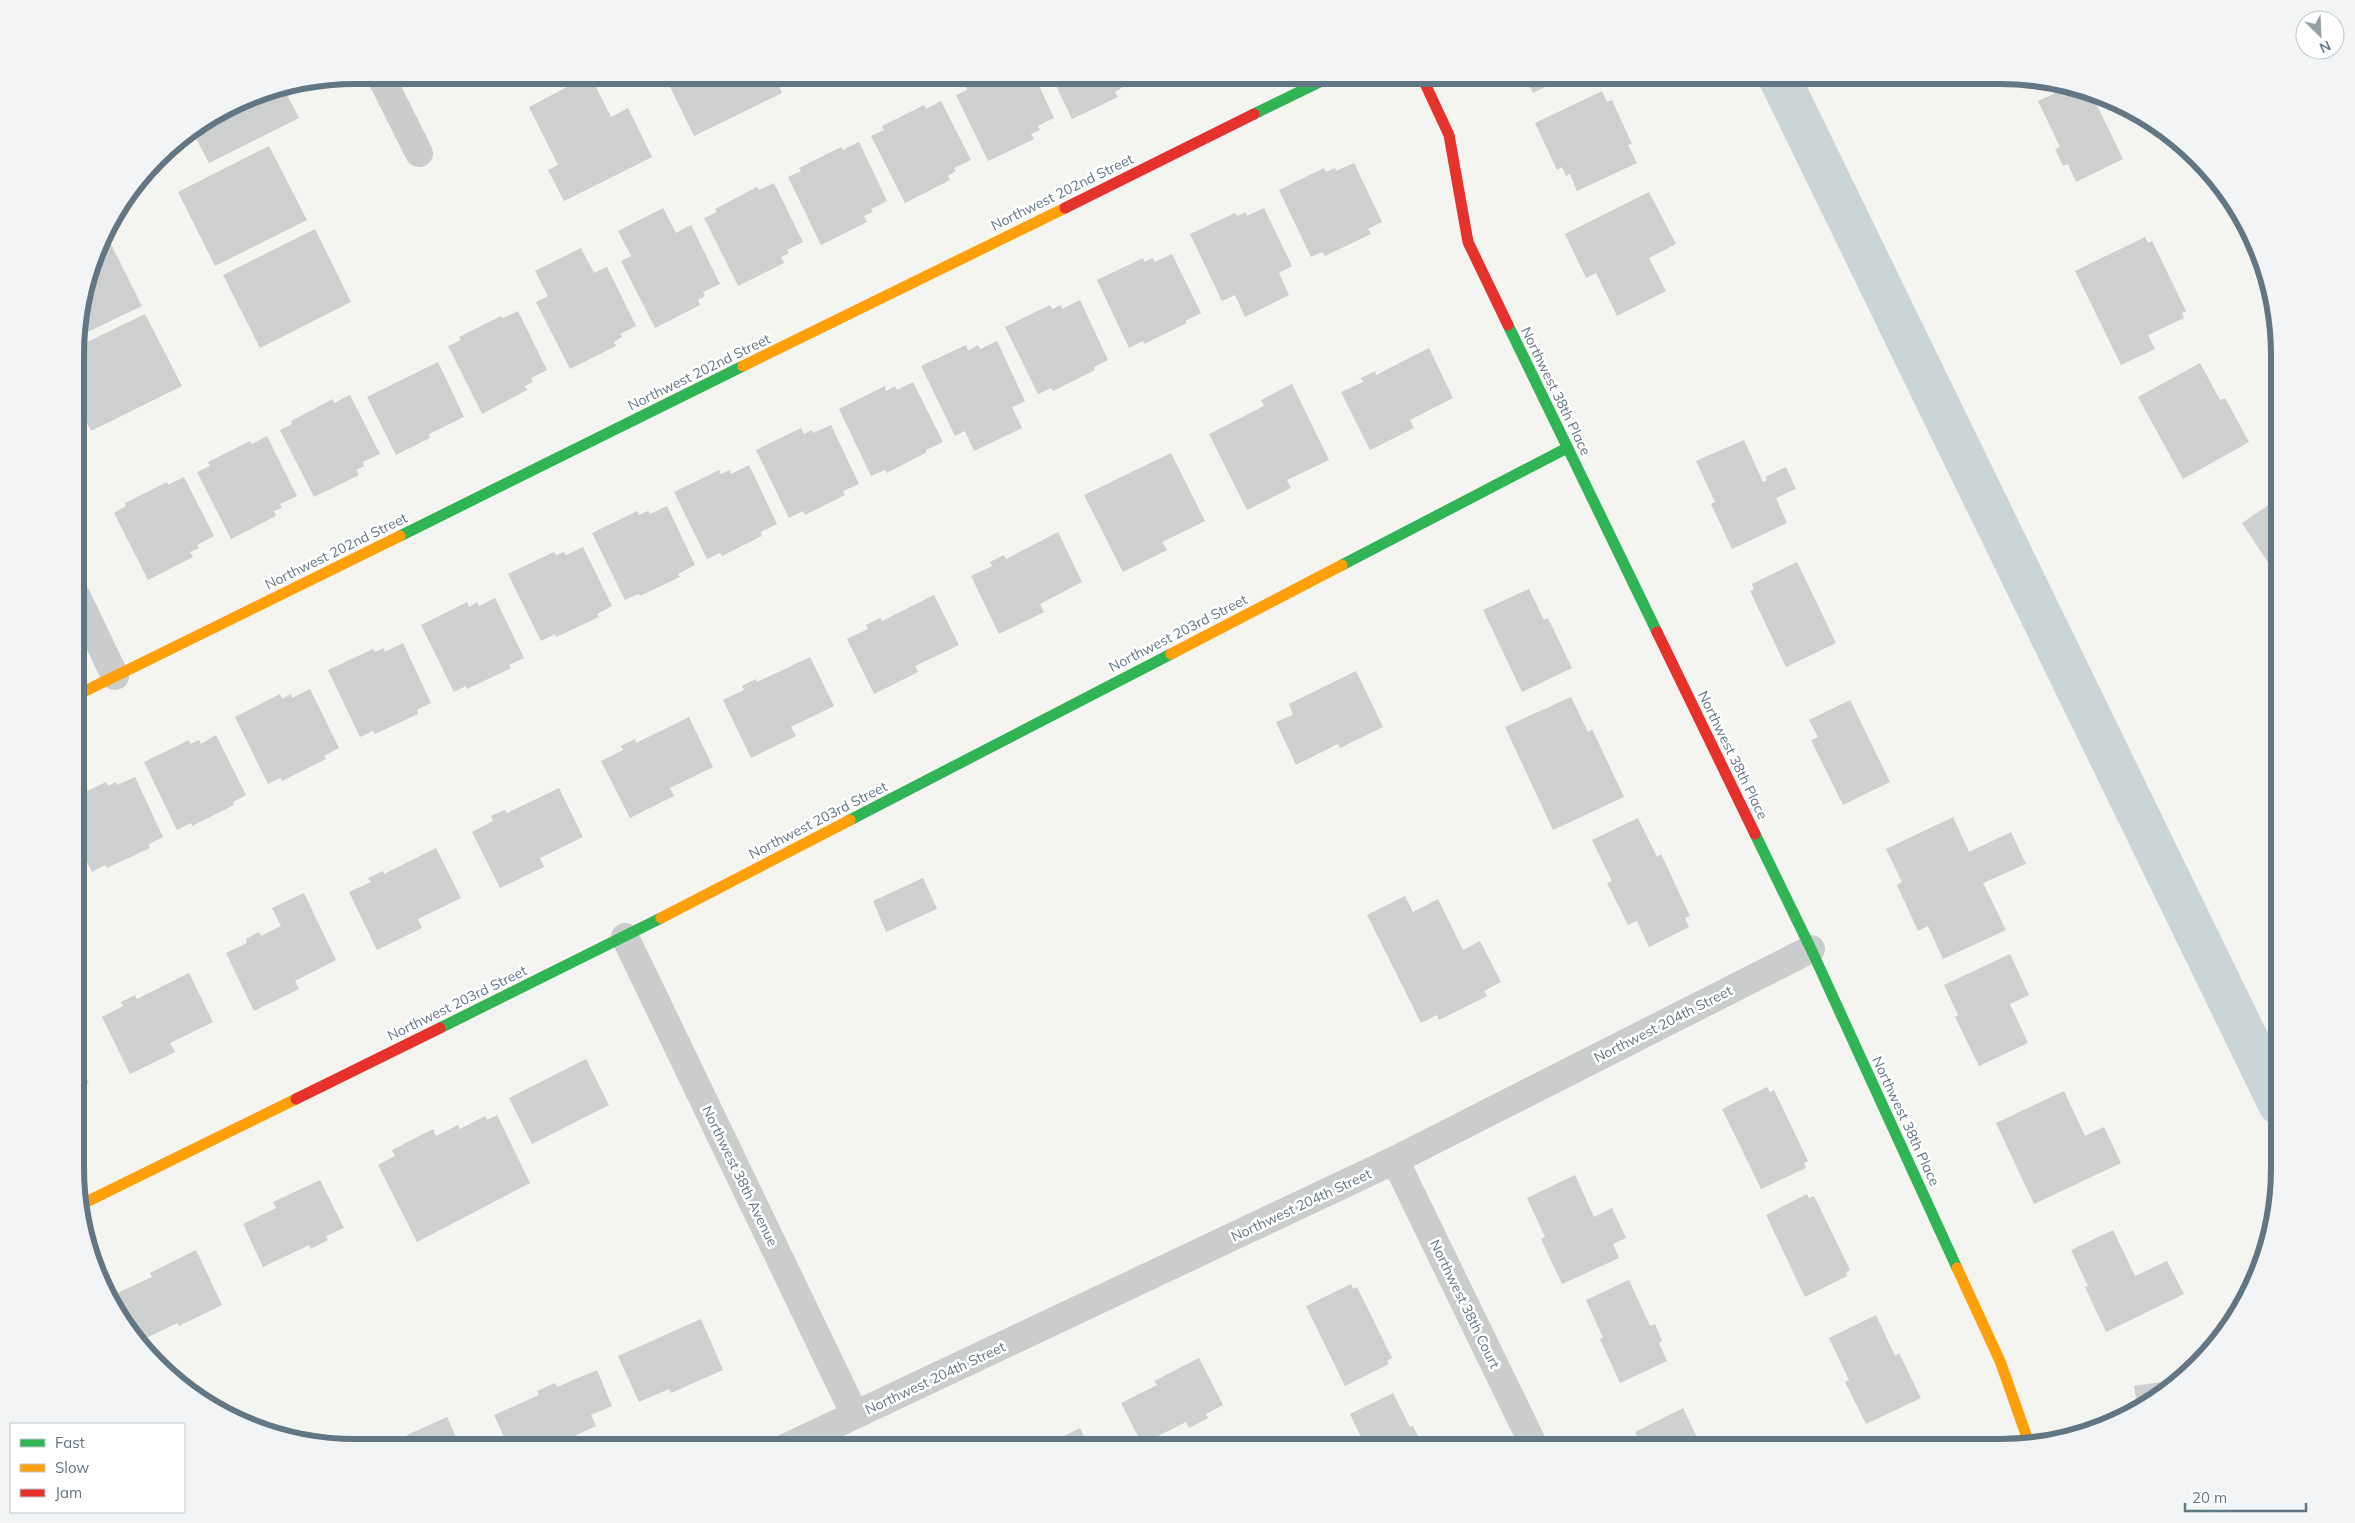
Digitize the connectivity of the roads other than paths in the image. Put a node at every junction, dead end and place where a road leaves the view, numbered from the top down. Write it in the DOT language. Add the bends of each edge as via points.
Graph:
graph roads {
  1 [pos="384,84"];
  2 [pos="1316,84"];
  3 [pos="1425,84"];
  4 [pos="418,153"];
  5 [pos="1567,448"];
  6 [pos="84,612"];
  7 [pos="115,676"];
  8 [pos="84,692"];
  9 [pos="625,937"];
  10 [pos="1811,949"];
  11 [pos="1395,1160"];
  12 [pos="86,1202"];
  13 [pos="855,1415"];
  14 [pos="2027,1438"];
  15 [pos="804,1439"];
  16 [pos="1531,1439"];
  1 -- 4 [label="street"];
  2 -- 7 [label="street, Northwest 202nd Street"];
  3 -- 5 [label="street, Northwest 38th Place" via="1448,135 1468,242"];
  5 -- 9 [label="street, Northwest 203rd Street"];
  5 -- 10 [label="street, Northwest 38th Place"];
  6 -- 7 [label="street"];
  7 -- 8 [label="street, Northwest 202nd Street"];
  9 -- 12 [label="street, Northwest 203rd Street"];
  9 -- 13 [label="street, Northwest 38th Avenue"];
  10 -- 11 [label="street, Northwest 204th Street"];
  10 -- 14 [label="street, Northwest 38th Place" via="2000,1361"];
  11 -- 13 [label="street, Northwest 204th Street"];
  11 -- 16 [label="street, Northwest 38th Court"];
  13 -- 15 [label="street, Northwest 204th Street"];
}
